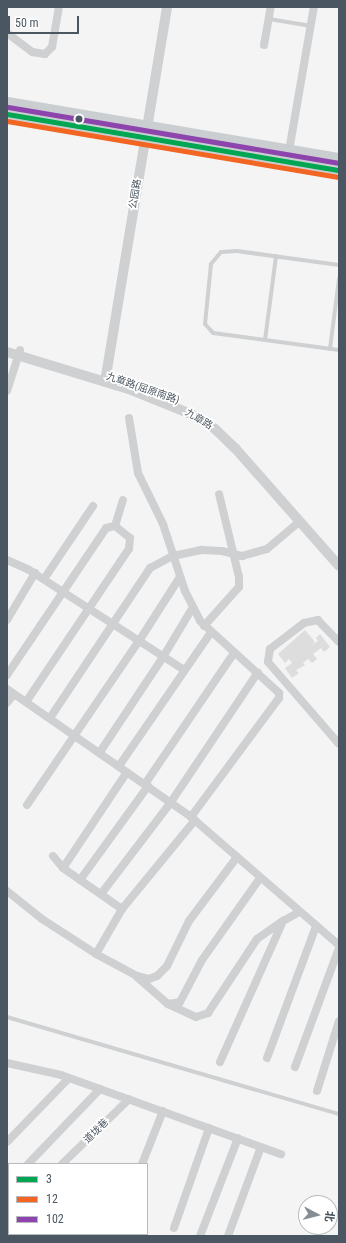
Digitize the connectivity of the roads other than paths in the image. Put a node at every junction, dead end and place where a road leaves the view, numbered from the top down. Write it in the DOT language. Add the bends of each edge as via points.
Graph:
graph roads {
  1 [pos="59,7"];
  2 [pos="167,7"];
  3 [pos="271,7"];
  4 [pos="314,7"];
  5 [pos="269,19"];
  6 [pos="311,26"];
  7 [pos="7,33"];
  8 [pos="264,45"];
  9 [pos="7,103"];
  10 [pos="7,114"];
  11 [pos="145,133"];
  12 [pos="289,151"];
  13 [pos="339,160"];
  14 [pos="339,170"];
  15 [pos="276,256"];
  16 [pos="339,265"];
  17 [pos="339,279"];
  18 [pos="265,340"];
  19 [pos="7,346"];
  20 [pos="330,348"];
  21 [pos="339,350"];
  22 [pos="7,352"];
  23 [pos="20,353"];
  24 [pos="106,379"];
  25 [pos="7,391"];
  26 [pos="129,418"];
  27 [pos="219,494"];
  28 [pos="123,500"];
  29 [pos="93,506"];
  30 [pos="300,521"];
  31 [pos="115,526"];
  32 [pos="234,555"];
  33 [pos="173,556"];
  34 [pos="339,556"];
  35 [pos="7,560"];
  36 [pos="339,566"];
  37 [pos="35,573"];
  38 [pos="180,577"];
  39 [pos="44,579"];
  40 [pos="64,592"];
  41 [pos="193,607"];
  42 [pos="88,608"];
  43 [pos="7,620"];
  44 [pos="114,624"];
  45 [pos="204,626"];
  46 [pos="211,632"];
  47 [pos="139,641"];
  48 [pos="339,642"];
  49 [pos="234,653"];
  50 [pos="164,657"];
  51 [pos="184,670"];
  52 [pos="258,672"];
  53 [pos="7,675"];
  54 [pos="10,692"];
  55 [pos="26,702"];
  56 [pos="7,703"];
  57 [pos="50,718"];
  58 [pos="76,735"];
  59 [pos="339,744"];
  60 [pos="100,752"];
  61 [pos="119,766"];
  62 [pos="127,772"];
  63 [pos="147,785"];
  64 [pos="171,802"];
  65 [pos="27,805"];
  66 [pos="193,819"];
  67 [pos="53,856"];
  68 [pos="237,858"];
  69 [pos="63,868"];
  70 [pos="260,878"];
  71 [pos="80,880"];
  72 [pos="7,890"];
  73 [pos="101,894"];
  74 [pos="122,909"];
  75 [pos="299,912"];
  76 [pos="283,921"];
  77 [pos="316,926"];
  78 [pos="339,946"];
  79 [pos="96,954"];
  80 [pos="137,976"];
  81 [pos="168,1004"];
  82 [pos="7,1017"];
  83 [pos="339,1021"];
  84 [pos="267,1058"];
  85 [pos="220,1062"];
  86 [pos="7,1063"];
  87 [pos="295,1067"];
  88 [pos="69,1078"];
  89 [pos="100,1089"];
  90 [pos="317,1091"];
  91 [pos="129,1099"];
  92 [pos="163,1111"];
  93 [pos="339,1114"];
  94 [pos="209,1128"];
  95 [pos="238,1138"];
  96 [pos="7,1142"];
  97 [pos="261,1147"];
  98 [pos="280,1154"];
  99 [pos="29,1163"];
  100 [pos="63,1163"];
  101 [pos="142,1163"];
  102 [pos="174,1228"];
  103 [pos="200,1236"];
  104 [pos="228,1236"];
  1 -- 7 [label="street" via="52,47 45,54 32,52"];
  2 -- 11 [label="street, 公园路"];
  3 -- 5 [label="street"];
  4 -- 6 [label="street"];
  5 -- 6 [label="lane"];
  5 -- 8 [label="street"];
  6 -- 12 [label="street"];
  9 -- 11 [label="main road"];
  10 -- 11 [label="main road"];
  11 -- 12 [label="main road"];
  11 -- 14 [label="main road"];
  11 -- 24 [label="street, 公园路"];
  12 -- 13 [label="main road"];
  15 -- 16 [label="lane"];
  15 -- 18 [label="lane"];
  15 -- 18 [label="lane" via="227,250 211,264 205,324 208,330 213,333"];
  17 -- 20 [label="lane"];
  18 -- 20 [label="lane"];
  19 -- 23 [label="street"];
  20 -- 21 [label="lane"];
  22 -- 23 [label="street, 九章路"];
  23 -- 24 [label="street, 九章路"];
  23 -- 25 [label="street"];
  24 -- 30 [label="street, 九章路" via="166,402 215,430 254,468"];
  24 -- 34 [label="street, 九章路(屈原南路)" via="168,395 192,406 216,423 260,466"];
  26 -- 33 [label="street" via="138,473 163,524"];
  27 -- 32 [label="street"];
  28 -- 31 [label="street"];
  29 -- 39 [label="street"];
  30 -- 32 [label="street" via="267,549 242,556"];
  30 -- 36 [label="street, 九章路"];
  31 -- 40 [label="street" via="106,528"];
  31 -- 42 [label="street" via="130,538 129,549"];
  32 -- 33 [label="street" via="212,550"];
  32 -- 45 [label="street" via="239,587"];
  33 -- 38 [label="street"];
  33 -- 44 [label="street" via="150,568"];
  35 -- 37 [label="street"];
  37 -- 39 [label="street"];
  37 -- 43 [label="street"];
  38 -- 41 [label="street"];
  38 -- 47 [label="street"];
  39 -- 40 [label="street"];
  40 -- 42 [label="street"];
  40 -- 53 [label="street"];
  41 -- 45 [label="street"];
  41 -- 50 [label="street"];
  42 -- 44 [label="street"];
  42 -- 55 [label="street"];
  44 -- 47 [label="street"];
  44 -- 57 [label="street"];
  45 -- 46 [label="street"];
  46 -- 49 [label="street"];
  46 -- 51 [label="street"];
  47 -- 50 [label="street"];
  47 -- 58 [label="street"];
  48 -- 59 [label="street" via="318,620 304,622 270,649 268,662"];
  49 -- 52 [label="street"];
  49 -- 63 [label="street"];
  50 -- 51 [label="street"];
  50 -- 60 [label="street"];
  51 -- 61 [label="street"];
  52 -- 64 [label="street"];
  52 -- 66 [label="street" via="276,688 279,698"];
  54 -- 55 [label="street"];
  54 -- 56 [label="street"];
  55 -- 57 [label="street"];
  57 -- 58 [label="street"];
  58 -- 60 [label="street"];
  58 -- 65 [label="street"];
  60 -- 61 [label="street"];
  61 -- 62 [label="street"];
  62 -- 63 [label="street"];
  62 -- 69 [label="street"];
  63 -- 64 [label="street"];
  63 -- 71 [label="street"];
  64 -- 66 [label="street"];
  64 -- 73 [label="street"];
  66 -- 68 [label="street"];
  66 -- 74 [label="street"];
  67 -- 69 [label="street"];
  68 -- 70 [label="street"];
  68 -- 80 [label="street" via="189,921 167,966 149,979"];
  69 -- 71 [label="street"];
  70 -- 75 [label="street"];
  70 -- 81 [label="street" via="202,960 180,1002"];
  71 -- 73 [label="street"];
  72 -- 79 [label="street" via="42,919"];
  73 -- 74 [label="street"];
  74 -- 79 [label="street"];
  75 -- 76 [label="street"];
  75 -- 77 [label="street"];
  76 -- 81 [label="street" via="257,939 208,1013 196,1018"];
  76 -- 85 [label="street"];
  77 -- 78 [label="street"];
  77 -- 84 [label="street"];
  78 -- 87 [label="street"];
  79 -- 80 [label="street"];
  80 -- 81 [label="street"];
  82 -- 93 [label="lane"];
  83 -- 90 [label="street"];
  86 -- 88 [label="street"];
  88 -- 89 [label="street"];
  88 -- 96 [label="street"];
  89 -- 91 [label="street"];
  89 -- 99 [label="street"];
  91 -- 92 [label="street"];
  91 -- 100 [label="street, 道垅巷"];
  92 -- 94 [label="street"];
  92 -- 101 [label="street"];
  94 -- 95 [label="street"];
  94 -- 102 [label="street"];
  95 -- 97 [label="street"];
  95 -- 103 [label="street"];
  97 -- 98 [label="street"];
  97 -- 104 [label="street"];
}
